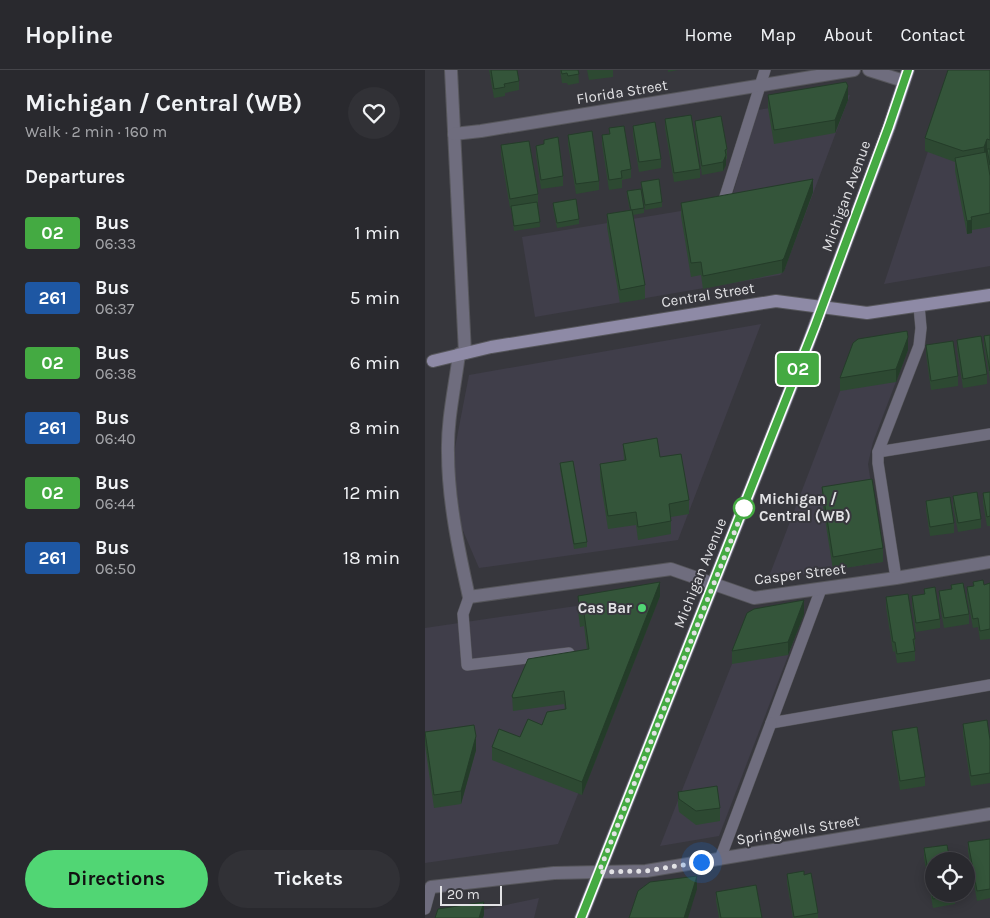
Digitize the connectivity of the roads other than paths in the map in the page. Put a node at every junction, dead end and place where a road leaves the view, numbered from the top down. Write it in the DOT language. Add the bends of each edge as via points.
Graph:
graph roads {
  1 [pos="451,70"];
  2 [pos="765,70"];
  3 [pos="854,70"];
  4 [pos="869,70"];
  5 [pos="906,76"];
  6 [pos="760,86"];
  7 [pos="454,134"];
  8 [pos="724,200"];
  9 [pos="990,296"];
  10 [pos="919,306"];
  11 [pos="822,307"];
  12 [pos="462,354"];
  13 [pos="429,361"];
  14 [pos="990,434"];
  15 [pos="878,452"];
  16 [pos="990,562"];
  17 [pos="896,578"];
  18 [pos="713,584"];
  19 [pos="821,589"];
  20 [pos="469,597"];
  21 [pos="569,652"];
  22 [pos="990,685"];
  23 [pos="771,723"];
  24 [pos="990,814"];
  25 [pos="720,859"];
  26 [pos="599,872"];
  27 [pos="431,887"];
  28 [pos="425,910"];
  29 [pos="581,918"];
  1 -- 7 [label="street"];
  2 -- 6 [label="lane"];
  3 -- 6 [label="street, Florida Street"];
  4 -- 5 [label="street"];
  5 -- 11 [label="main road, Michigan Avenue"];
  6 -- 7 [label="street, Florida Street"];
  6 -- 8 [label="lane"];
  7 -- 12 [label="street"];
  9 -- 10 [label="street, Central Street"];
  10 -- 11 [label="street, Central Street" via="867,313"];
  10 -- 15 [label="lane" via="919,346"];
  11 -- 12 [label="street, Central Street" via="776,300"];
  11 -- 18 [label="main road, Michigan Avenue"];
  12 -- 13 [label="street, Central Street"];
  12 -- 20 [label="street" via="450,412 447,451"];
  14 -- 15 [label="lane"];
  15 -- 17 [label="lane"];
  16 -- 17 [label="street, Casper Street"];
  17 -- 19 [label="street, Casper Street"];
  18 -- 19 [label="street, Casper Street" via="754,598"];
  18 -- 20 [label="street, Casper Street" via="671,569"];
  18 -- 26 [label="main road, Michigan Avenue"];
  19 -- 23 [label="lane"];
  20 -- 21 [label="lane" via="463,614 467,665"];
  22 -- 23 [label="lane"];
  23 -- 25 [label="lane"];
  24 -- 25 [label="street, Springwells Street"];
  25 -- 26 [label="street, Springwells Street" via="646,871"];
  26 -- 27 [label="street, Springwells Street" via="554,873"];
  26 -- 29 [label="main road, Michigan Avenue"];
  27 -- 28 [label="lane"];
}
